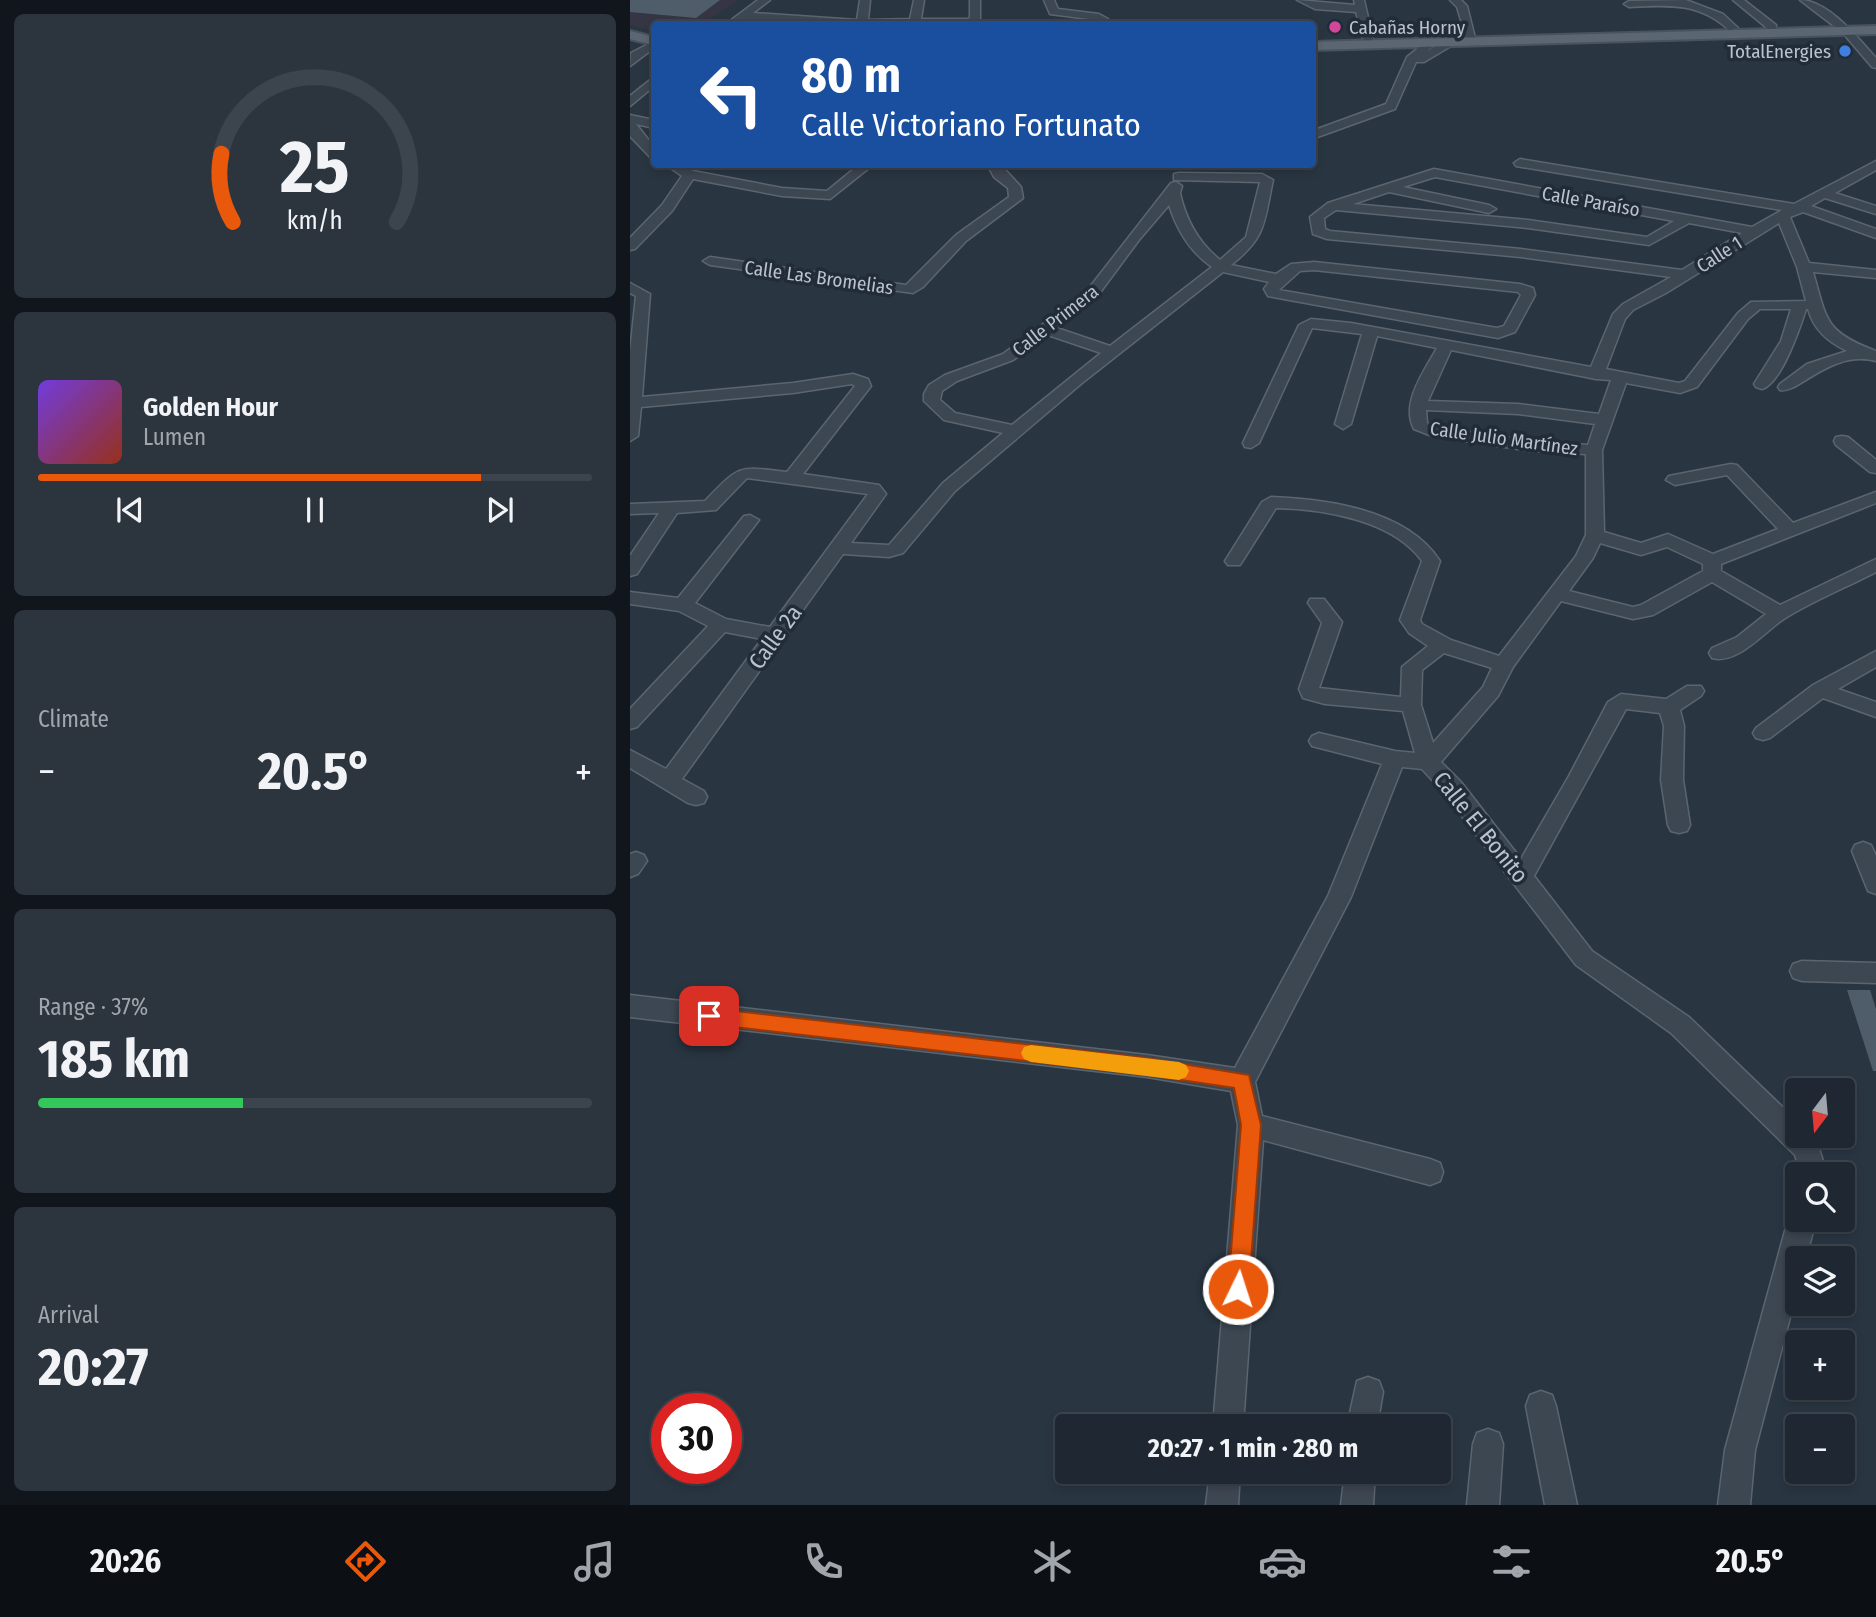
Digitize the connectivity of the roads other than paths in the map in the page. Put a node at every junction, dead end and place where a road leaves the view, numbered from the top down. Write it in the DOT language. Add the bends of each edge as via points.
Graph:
graph roads {
  1 [pos="765,0"];
  2 [pos="865,0"];
  3 [pos="919,0"];
  4 [pos="975,0"];
  5 [pos="1049,0"];
  6 [pos="1302,0"];
  7 [pos="1455,0"];
  8 [pos="1738,0"];
  9 [pos="1804,0"];
  10 [pos="1679,1"];
  11 [pos="1360,4"];
  12 [pos="1629,4"];
  13 [pos="743,16"];
  14 [pos="736,21"];
  15 [pos="850,21"];
  16 [pos="862,21"];
  17 [pos="916,21"];
  18 [pos="974,21"];
  19 [pos="1102,21"];
  20 [pos="1876,24"];
  21 [pos="630,28"];
  22 [pos="1733,28"];
  23 [pos="1842,28"];
  24 [pos="1772,30"];
  25 [pos="1876,30"];
  26 [pos="630,35"];
  27 [pos="651,38"];
  28 [pos="1463,38"];
  29 [pos="651,39"];
  30 [pos="1368,39"];
  31 [pos="651,40"];
  32 [pos="1316,40"];
  33 [pos="651,41"];
  34 [pos="1431,43"];
  35 [pos="1316,46"];
  36 [pos="630,50"];
  37 [pos="630,64"];
  38 [pos="1411,64"];
  39 [pos="1876,65"];
  40 [pos="651,83"];
  41 [pos="651,102"];
  42 [pos="631,103"];
  43 [pos="651,112"];
  44 [pos="630,121"];
  45 [pos="651,124"];
  46 [pos="1316,134"];
  47 [pos="651,151"];
  48 [pos="1520,163"];
  49 [pos="1876,165"];
  50 [pos="679,168"];
  51 [pos="862,168"];
  52 [pos="994,168"];
  53 [pos="1181,171"];
  54 [pos="690,174"];
  55 [pos="1387,188"];
  56 [pos="1540,191"];
  57 [pos="1173,193"];
  58 [pos="1826,194"];
  59 [pos="1333,206"];
  60 [pos="1800,208"];
  61 [pos="1876,210"];
  62 [pos="1783,217"];
  63 [pos="1686,219"];
  64 [pos="1529,221"];
  65 [pos="1754,231"];
  66 [pos="1876,234"];
  67 [pos="630,246"];
  68 [pos="1521,253"];
  69 [pos="710,261"];
  70 [pos="1223,267"];
  71 [pos="1804,267"];
  72 [pos="1876,274"];
  73 [pos="1686,275"];
  74 [pos="1279,279"];
  75 [pos="630,287"];
  76 [pos="1807,304"];
  77 [pos="1348,307"];
  78 [pos="1351,327"];
  79 [pos="1046,329"];
  80 [pos="1371,330"];
  81 [pos="1447,344"];
  82 [pos="1866,349"];
  83 [pos="1113,352"];
  84 [pos="1596,374"];
  85 [pos="1620,378"];
  86 [pos="1762,384"];
  87 [pos="1786,387"];
  88 [pos="631,403"];
  89 [pos="1419,405"];
  90 [pos="1605,420"];
  91 [pos="1343,424"];
  92 [pos="1017,431"];
  93 [pos="630,436"];
  94 [pos="1842,441"];
  95 [pos="1251,443"];
  96 [pos="1594,450"];
  97 [pos="1876,468"];
  98 [pos="792,477"];
  99 [pos="1675,480"];
  100 [pos="1876,497"];
  101 [pos="673,506"];
  102 [pos="630,509"];
  103 [pos="750,520"];
  104 [pos="1788,529"];
  105 [pos="1595,535"];
  106 [pos="840,548"];
  107 [pos="1234,561"];
  108 [pos="1876,565"];
  109 [pos="1712,568"];
  110 [pos="630,570"];
  111 [pos="1557,594"];
  112 [pos="630,598"];
  113 [pos="1317,603"];
  114 [pos="683,605"];
  115 [pos="1780,613"];
  116 [pos="721,625"];
  117 [pos="776,635"];
  118 [pos="1443,644"];
  119 [pos="1719,653"];
  120 [pos="1876,658"];
  121 [pos="1504,664"];
  122 [pos="1820,690"];
  123 [pos="1694,691"];
  124 [pos="1411,705"];
  125 [pos="1668,707"];
  126 [pos="1876,710"];
  127 [pos="630,722"];
  128 [pos="1763,733"];
  129 [pos="1320,741"];
  130 [pos="630,758"];
  131 [pos="1395,759"];
  132 [pos="1428,762"];
  133 [pos="669,781"];
  134 [pos="696,797"];
  135 [pos="1679,825"];
  136 [pos="1863,851"];
  137 [pos="1522,877"];
  138 [pos="1876,883"];
  139 [pos="1802,971"];
  140 [pos="1876,972"];
  141 [pos="630,1006"];
  142 [pos="1242,1081"];
  143 [pos="1251,1125"];
  144 [pos="1811,1162"];
  145 [pos="1430,1172"];
  146 [pos="1799,1232"];
  147 [pos="1368,1392"];
  148 [pos="1541,1406"];
  149 [pos="1229,1414"];
  150 [pos="1364,1414"];
  151 [pos="1488,1444"];
  152 [pos="1224,1484"];
  153 [pos="1359,1484"];
  154 [pos="1222,1505"];
  155 [pos="1357,1505"];
  156 [pos="1483,1505"];
  157 [pos="1561,1505"];
  158 [pos="1734,1505"];
  1 -- 13 [label="street"];
  2 -- 16 [label="street"];
  3 -- 17 [label="street"];
  4 -- 18 [label="street"];
  5 -- 19 [label="street" via="1054,12"];
  6 -- 11 [label="street" via="1315,6"];
  7 -- 28 [label="street" via="1462,6"];
  8 -- 24 [label="street"];
  9 -- 23 [label="street"];
  10 -- 12 [label="street"];
  10 -- 22 [label="street" via="1719,14"];
  11 -- 30 [label="street"];
  13 -- 14 [label="street"];
  13 -- 15 [label="street" via="814,15"];
  20 -- 23 [label="main road"];
  21 -- 27 [label="main road"];
  22 -- 24 [label="main road"];
  22 -- 28 [label="main road"];
  23 -- 24 [label="main road"];
  23 -- 25 [label="main road"];
  23 -- 39 [label="street"];
  24 -- 28 [label="main road"];
  26 -- 29 [label="main road"];
  28 -- 30 [label="main road"];
  28 -- 34 [label="main road"];
  28 -- 38 [label="street"];
  30 -- 32 [label="main road"];
  31 -- 36 [label="street"];
  33 -- 37 [label="street"];
  34 -- 35 [label="main road"];
  34 -- 38 [label="street"];
  38 -- 46 [label="street" via="1391,106"];
  40 -- 42 [label="street"];
  41 -- 42 [label="street"];
  42 -- 43 [label="street"];
  44 -- 45 [label="street"];
  44 -- 47 [label="street"];
  48 -- 60 [label="street"];
  49 -- 58 [label="street, Calle 1"];
  50 -- 54 [label="street"];
  51 -- 54 [label="street" via="830,195 782,192"];
  52 -- 69 [label="street, Calle Las Bromelias" via="1014,184 1016,198 961,238 908,290"];
  53 -- 57 [label="street, Calle Primera"];
  53 -- 70 [label="street" via="1267,180 1253,238"];
  54 -- 67 [label="street" via="667,208"];
  55 -- 56 [label="street, Calle Paraíso" via="1428,174"];
  55 -- 59 [label="street"];
  55 -- 64 [label="street"];
  56 -- 63 [label="street, Calle Paraíso"];
  56 -- 64 [label="street"];
  57 -- 70 [label="street" via="1176,211 1189,234"];
  57 -- 79 [label="street, Calle Primera" via="1096,291"];
  58 -- 60 [label="street, Calle 1"];
  58 -- 61 [label="street"];
  59 -- 64 [label="street"];
  59 -- 68 [label="street" via="1317,217 1321,234"];
  60 -- 62 [label="street, Calle 1"];
  60 -- 66 [label="street"];
  62 -- 65 [label="street, Calle 1"];
  62 -- 71 [label="street"];
  63 -- 64 [label="street" via="1648,241"];
  63 -- 65 [label="street, Calle Paraíso"];
  64 -- 68 [label="street"];
  65 -- 73 [label="street, Calle 1"];
  68 -- 73 [label="street"];
  70 -- 74 [label="street"];
  70 -- 83 [label="street"];
  71 -- 72 [label="street"];
  71 -- 76 [label="street"];
  73 -- 84 [label="street, Calle 1" via="1622,310"];
  74 -- 77 [label="street" via="1273,293"];
  74 -- 77 [label="street" via="1305,265 1528,291 1505,332"];
  75 -- 88 [label="street" via="643,294"];
  76 -- 82 [label="street" via="1832,336"];
  76 -- 85 [label="street" via="1768,303 1750,309 1687,387"];
  76 -- 86 [label="street"];
  77 -- 78 [label="street"];
  78 -- 80 [label="street"];
  78 -- 95 [label="street" via="1307,326"];
  79 -- 83 [label="street"];
  79 -- 92 [label="street, Calle Primera" via="1005,359 951,378 932,394 932,401 950,417"];
  80 -- 81 [label="street"];
  80 -- 91 [label="street"];
  81 -- 84 [label="street"];
  81 -- 89 [label="street, Calle Julio Martínez"];
  82 -- 87 [label="street" via="1808,367"];
  83 -- 92 [label="street"];
  84 -- 85 [label="street"];
  85 -- 90 [label="street, Calle El Bonito"];
  88 -- 93 [label="street"];
  88 -- 98 [label="street" via="853,379 862,382"];
  89 -- 90 [label="street" via="1518,409"];
  89 -- 96 [label="street, Calle Julio Martínez" via="1420,426 1432,430 1531,446"];
  90 -- 96 [label="street, Calle El Bonito"];
  92 -- 106 [label="street" via="949,487 897,549"];
  94 -- 97 [label="street"];
  96 -- 105 [label="street, Calle El Bonito"];
  98 -- 101 [label="street" via="744,472 710,506"];
  98 -- 106 [label="street, Calle 2a" via="876,491"];
  99 -- 104 [label="street" via="1734,471"];
  100 -- 104 [label="street"];
  101 -- 102 [label="street"];
  101 -- 110 [label="street"];
  103 -- 114 [label="street"];
  104 -- 109 [label="street"];
  105 -- 109 [label="street" via="1641,549 1668,540"];
  105 -- 111 [label="street, Calle El Bonito"];
  106 -- 117 [label="street, Calle 2a"];
  107 -- 118 [label="street" via="1270,502 1386,524 1429,555 1431,561 1410,620 1419,632"];
  108 -- 115 [label="street"];
  109 -- 111 [label="street" via="1646,611 1633,613"];
  109 -- 115 [label="street"];
  111 -- 121 [label="street, Calle El Bonito"];
  112 -- 114 [label="street"];
  113 -- 124 [label="street" via="1332,622 1310,693"];
  114 -- 116 [label="street"];
  115 -- 119 [label="street" via="1744,642"];
  116 -- 117 [label="street"];
  116 -- 127 [label="street"];
  117 -- 133 [label="street, Calle 2a"];
  118 -- 121 [label="street"];
  118 -- 124 [label="street" via="1412,667"];
  120 -- 122 [label="street"];
  121 -- 132 [label="street, Calle El Bonito" via="1491,691"];
  122 -- 126 [label="street"];
  122 -- 128 [label="street"];
  123 -- 125 [label="street"];
  124 -- 132 [label="street"];
  125 -- 135 [label="street" via="1674,726 1672,780"];
  125 -- 137 [label="street" via="1633,700 1615,707"];
  129 -- 131 [label="street"];
  130 -- 133 [label="street"];
  131 -- 132 [label="street"];
  131 -- 142 [label="street" via="1339,897"];
  132 -- 137 [label="street, Calle El Bonito"];
  133 -- 134 [label="street"];
  136 -- 138 [label="street"];
  137 -- 144 [label="street, Calle El Bonito" via="1584,958 1680,1025 1807,1148"];
  139 -- 140 [label="street"];
  141 -- 142 [label="street"];
  142 -- 143 [label="street"];
  143 -- 145 [label="street"];
  143 -- 149 [label="street"];
  146 -- 158 [label="street" via="1740,1450"];
  147 -- 150 [label="street"];
  148 -- 157 [label="street"];
  151 -- 156 [label="street"];
  152 -- 154 [label="street"];
  153 -- 155 [label="street"];
}
